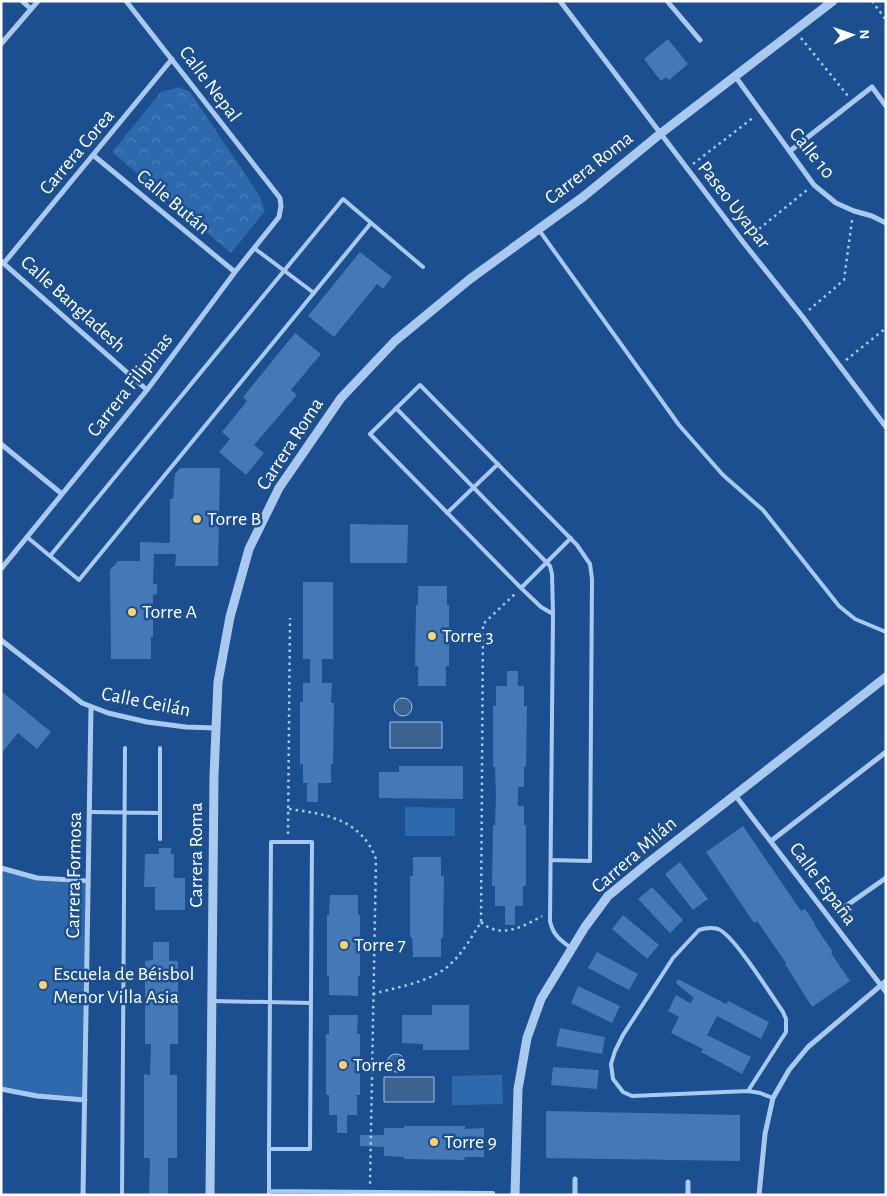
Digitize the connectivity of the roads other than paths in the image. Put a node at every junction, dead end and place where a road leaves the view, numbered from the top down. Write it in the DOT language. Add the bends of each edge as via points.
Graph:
graph roads {
  1 [pos="22,1"];
  2 [pos="38,1"];
  3 [pos="126,1"];
  4 [pos="560,1"];
  5 [pos="668,1"];
  6 [pos="833,1"];
  7 [pos="32,9"];
  8 [pos="700,40"];
  9 [pos="1,44"];
  10 [pos="172,59"];
  11 [pos="735,76"];
  12 [pos="886,106"];
  13 [pos="660,134"];
  14 [pos="790,151"];
  15 [pos="93,155"];
  16 [pos="279,217"];
  17 [pos="371,223"];
  18 [pos="886,223"];
  19 [pos="538,229"];
  20 [pos="254,248"];
  21 [pos="3,262"];
  22 [pos="423,267"];
  23 [pos="285,270"];
  24 [pos="235,272"];
  25 [pos="314,293"];
  26 [pos="146,390"];
  27 [pos="396,408"];
  28 [pos="883,419"];
  29 [pos="886,427"];
  30 [pos="1,444"];
  31 [pos="498,464"];
  32 [pos="473,487"];
  33 [pos="62,494"];
  34 [pos="447,513"];
  35 [pos="28,537"];
  36 [pos="571,538"];
  37 [pos="50,556"];
  38 [pos="547,562"];
  39 [pos="1,569"];
  40 [pos="520,588"];
  41 [pos="553,614"];
  42 [pos="886,632"];
  43 [pos="1,640"];
  44 [pos="886,677"];
  45 [pos="91,707"];
  46 [pos="216,728"];
  47 [pos="125,748"];
  48 [pos="160,748"];
  49 [pos="886,752"];
  50 [pos="735,795"];
  51 [pos="90,812"];
  52 [pos="125,812"];
  53 [pos="160,812"];
  54 [pos="160,839"];
  55 [pos="771,841"];
  56 [pos="551,860"];
  57 [pos="1,868"];
  58 [pos="886,878"];
  59 [pos="88,881"];
  60 [pos="844,908"];
  61 [pos="571,948"];
  62 [pos="883,983"];
  63 [pos="886,992"];
  64 [pos="212,1001"];
  65 [pos="270,1002"];
  66 [pos="311,1003"];
  67 [pos="1,1089"];
  68 [pos="748,1091"];
  69 [pos="773,1098"];
  70 [pos="85,1100"];
  71 [pos="269,1149"];
  72 [pos="575,1179"];
  73 [pos="688,1182"];
  74 [pos="269,1193"];
  75 [pos="83,1195"];
  76 [pos="122,1195"];
  77 [pos="210,1195"];
  78 [pos="493,1195"];
  79 [pos="515,1195"];
  80 [pos="575,1195"];
  81 [pos="688,1195"];
  82 [pos="759,1195"];
  1 -- 7 [label="street"];
  2 -- 7 [label="street"];
  3 -- 10 [label="street, Calle Nepal"];
  4 -- 13 [label="street, Paseo Uyapar"];
  5 -- 8 [label="street"];
  6 -- 11 [label="street, Carrera Roma"];
  7 -- 9 [label="street"];
  10 -- 15 [label="street, Carrera Corea"];
  10 -- 16 [label="street, Calle Nepal" via="280,198"];
  11 -- 13 [label="street, Carrera Roma"];
  11 -- 14 [label="street, Calle 10"];
  12 -- 14 [label="street" via="872,87"];
  13 -- 19 [label="street, Carrera Roma"];
  13 -- 28 [label="street, Paseo Uyapar" via="838,366"];
  14 -- 18 [label="street, Calle 10" via="814,185 836,203"];
  15 -- 21 [label="street, Carrera Corea"];
  15 -- 24 [label="street, Calle Bután"];
  16 -- 20 [label="street, Carrera Filipinas"];
  17 -- 22 [label="lane"];
  17 -- 23 [label="lane" via="343,200"];
  17 -- 25 [label="lane"];
  19 -- 42 [label="lane" via="679,425 723,475 763,510 840,606 856,619"];
  19 -- 46 [label="street, Carrera Roma" via="470,279 395,341 341,398 279,488 250,549 230,617 218,682"];
  20 -- 23 [label="lane"];
  20 -- 24 [label="street, Carrera Filipinas"];
  21 -- 26 [label="street, Calle Bangladesh"];
  23 -- 25 [label="lane"];
  23 -- 37 [label="lane"];
  24 -- 26 [label="street, Carrera Filipinas"];
  25 -- 37 [label="lane" via="78,580"];
  26 -- 33 [label="street, Carrera Filipinas"];
  27 -- 31 [label="lane" via="420,385"];
  27 -- 32 [label="lane"];
  27 -- 34 [label="lane" via="370,434"];
  28 -- 29 [label="street, Paseo Uyapar"];
  30 -- 33 [label="street"];
  31 -- 32 [label="lane"];
  31 -- 36 [label="lane"];
  32 -- 34 [label="lane"];
  32 -- 38 [label="lane"];
  33 -- 35 [label="street, Carrera Filipinas"];
  34 -- 40 [label="lane"];
  35 -- 37 [label="lane"];
  35 -- 39 [label="street, Carrera Filipinas"];
  36 -- 38 [label="lane"];
  36 -- 56 [label="lane" via="591,570 590,860"];
  38 -- 40 [label="lane"];
  38 -- 41 [label="lane" via="552,574"];
  40 -- 41 [label="lane" via="540,607"];
  41 -- 56 [label="lane"];
  43 -- 45 [label="street, Calle Ceilán"];
  44 -- 50 [label="street, Carrera Milán"];
  45 -- 46 [label="street, Calle Ceilán" via="147,722"];
  45 -- 51 [label="street, Carrera Formosa"];
  46 -- 64 [label="street, Carrera Roma"];
  47 -- 52 [label="lane"];
  48 -- 53 [label="lane"];
  49 -- 55 [label="street"];
  50 -- 55 [label="street, Calle España"];
  50 -- 61 [label="street, Carrera Milán" via="608,896"];
  51 -- 52 [label="lane"];
  51 -- 59 [label="street, Carrera Formosa"];
  52 -- 53 [label="lane"];
  52 -- 76 [label="lane"];
  53 -- 54 [label="lane"];
  55 -- 62 [label="street, Calle España"];
  56 -- 61 [label="lane" via="550,921 553,932"];
  57 -- 59 [label="street" via="37,878"];
  58 -- 60 [label="street"];
  59 -- 70 [label="street, Carrera Formosa"];
  61 -- 79 [label="street, Carrera Milán" via="541,999 527,1038 518,1089"];
  62 -- 63 [label="street, Calle España"];
  62 -- 69 [label="street" via="808,1047 789,1070"];
  64 -- 65 [label="lane"];
  64 -- 77 [label="street, Carrera Roma"];
  65 -- 66 [label="lane"];
  65 -- 66 [label="lane" via="271,842 312,842"];
  65 -- 71 [label="lane"];
  66 -- 71 [label="lane" via="310,1149"];
  67 -- 70 [label="street"];
  68 -- 68 [label="lane" via="786,1032 786,1019 731,938 719,929 704,928 673,958 622,1035 611,1064 613,1079 623,1092 632,1096"];
  68 -- 69 [label="lane"];
  69 -- 82 [label="street" via="765,1134"];
  70 -- 75 [label="street, Carrera Formosa"];
  71 -- 74 [label="lane"];
  72 -- 80 [label="street"];
  73 -- 81 [label="street"];
  74 -- 78 [label="lane"];
}
